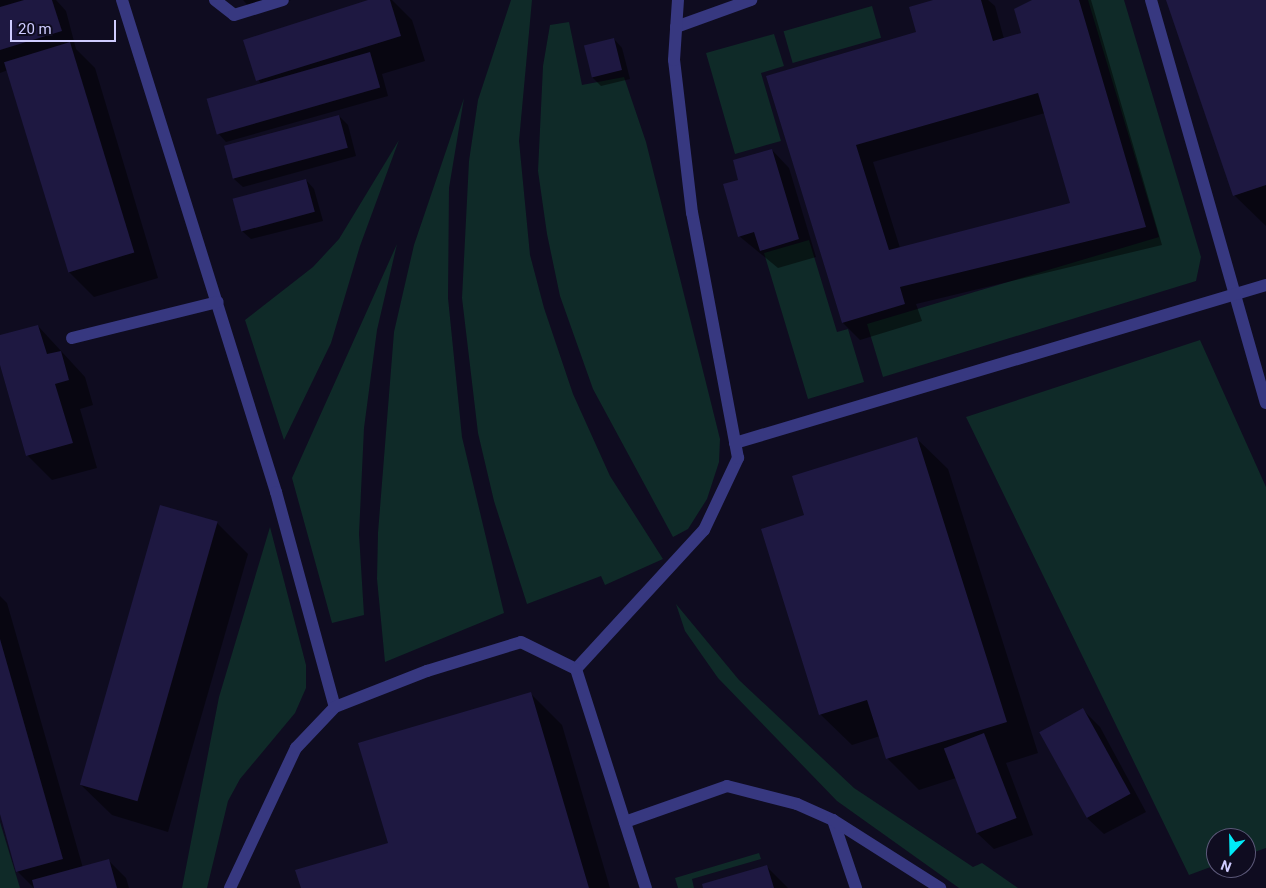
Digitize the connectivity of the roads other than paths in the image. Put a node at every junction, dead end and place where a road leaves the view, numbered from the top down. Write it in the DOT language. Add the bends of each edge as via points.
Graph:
graph roads {
  1 [pos="122,0"];
  2 [pos="215,0"];
  3 [pos="283,0"];
  4 [pos="678,0"];
  5 [pos="751,0"];
  6 [pos="1151,0"];
  7 [pos="676,28"];
  8 [pos="1266,285"];
  9 [pos="1238,293"];
  10 [pos="218,302"];
  11 [pos="72,338"];
  12 [pos="1266,403"];
  13 [pos="735,443"];
  14 [pos="576,669"];
  15 [pos="334,707"];
  16 [pos="833,820"];
  17 [pos="625,822"];
  18 [pos="230,888"];
  19 [pos="646,888"];
  20 [pos="856,888"];
  21 [pos="940,888"];
  1 -- 10 [label="lane"];
  2 -- 3 [label="lane" via="234,16"];
  4 -- 7 [label="lane"];
  5 -- 7 [label="lane"];
  6 -- 9 [label="lane"];
  7 -- 13 [label="lane" via="674,60 692,213"];
  8 -- 9 [label="lane"];
  9 -- 12 [label="lane" via="1248,352"];
  9 -- 13 [label="lane"];
  10 -- 11 [label="lane"];
  10 -- 15 [label="lane"];
  13 -- 14 [label="lane" via="738,458 704,530"];
  14 -- 15 [label="lane" via="522,642 427,671"];
  14 -- 17 [label="lane"];
  15 -- 18 [label="lane" via="296,748"];
  16 -- 17 [label="lane" via="797,804 727,786"];
  16 -- 20 [label="lane"];
  16 -- 21 [label="lane"];
  17 -- 19 [label="lane"];
}
